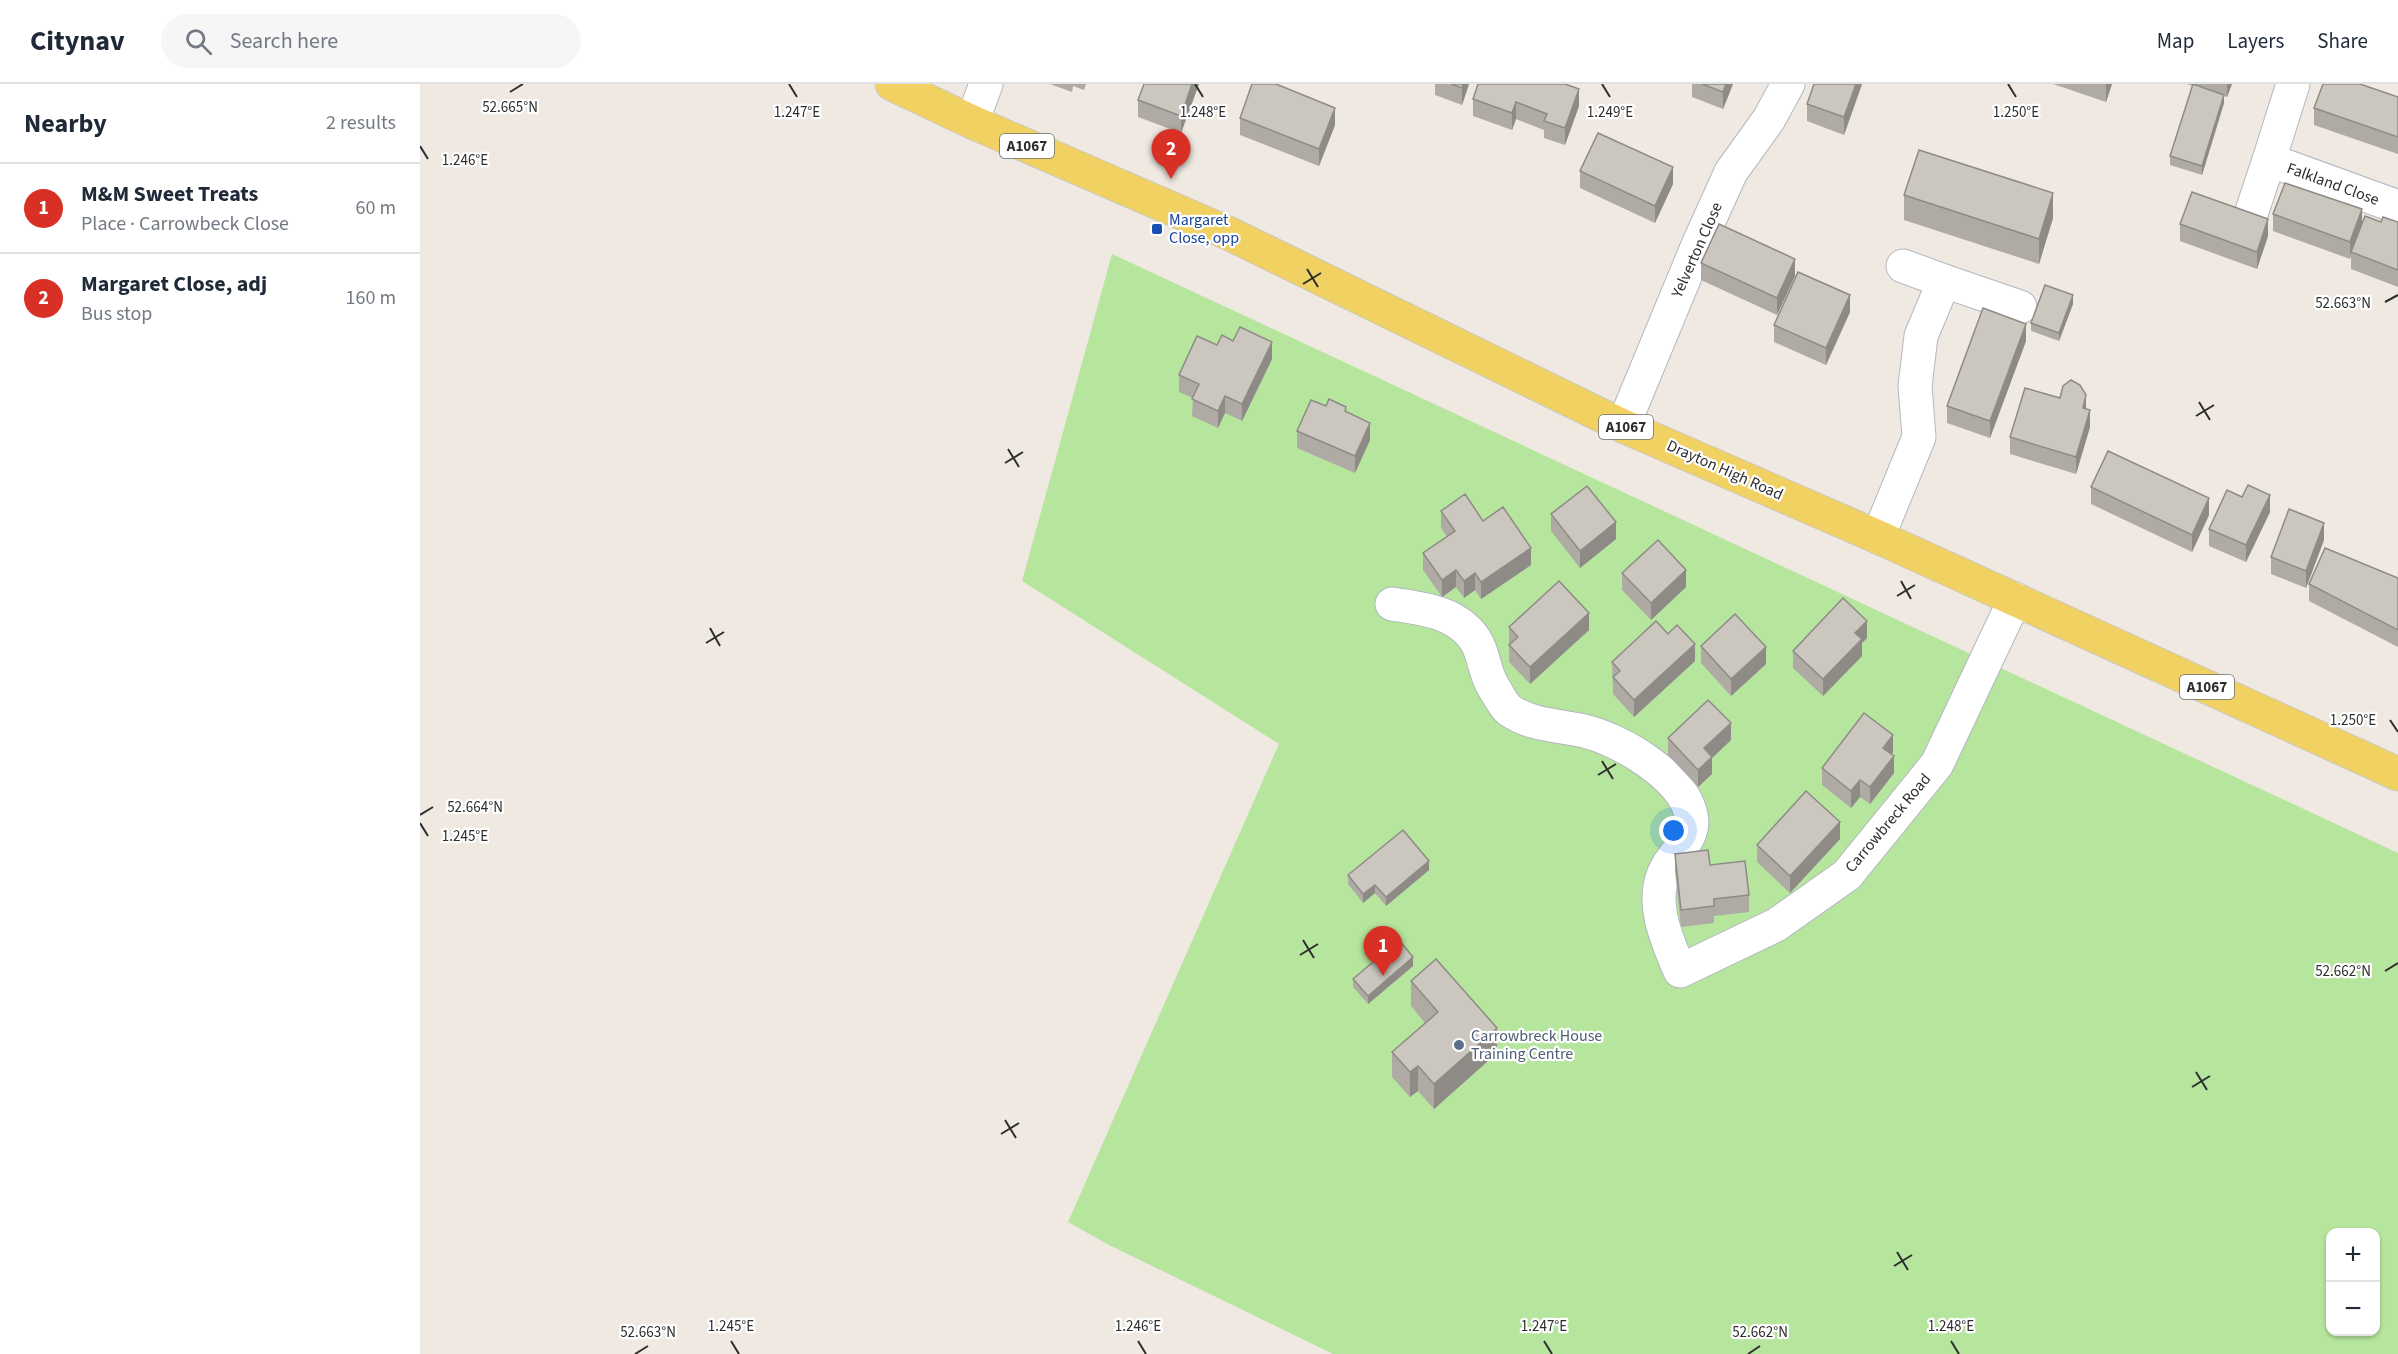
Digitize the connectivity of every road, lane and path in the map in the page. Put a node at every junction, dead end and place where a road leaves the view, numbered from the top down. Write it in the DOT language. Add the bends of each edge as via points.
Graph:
graph roads {
  1 [pos="892,84"];
  2 [pos="986,84"];
  3 [pos="1788,84"];
  4 [pos="2293,84"];
  5 [pos="972,122"];
  6 [pos="2269,160"];
  7 [pos="2398,207"];
  8 [pos="2249,220"];
  9 [pos="1903,266"];
  10 [pos="1944,281"];
  11 [pos="2020,307"];
  12 [pos="1623,426"];
  13 [pos="1878,537"];
  14 [pos="2015,599"];
  15 [pos="1392,604"];
  16 [pos="2398,774"];
  1 -- 5 [label="main road, Drayton High Road / A1067"];
  2 -- 5 [label="street"];
  3 -- 12 [label="street, Yelverton Close" via="1769,119 1731,172"];
  4 -- 6 [label="street, Falkland Close"];
  5 -- 12 [label="main road, Drayton High Road / A1067" via="1230,234"];
  6 -- 7 [label="street, Falkland Close"];
  6 -- 8 [label="street, Falkland Close"];
  9 -- 10 [label="street"];
  10 -- 11 [label="street"];
  10 -- 13 [label="street" via="1920,336 1916,386 1919,437"];
  12 -- 13 [label="main road, Drayton High Road / A1067"];
  13 -- 14 [label="main road, Drayton High Road / A1067"];
  14 -- 15 [label="street, Carrowbreck Road" via="1937,764 1847,874 1776,925 1680,971 1665,937 1658,904 1666,868 1687,842 1691,815 1679,790 1648,760 1585,731 1543,725 1508,710 1487,677 1478,644 1455,619"];
  14 -- 16 [label="main road, Drayton High Road / A1067"];
}
